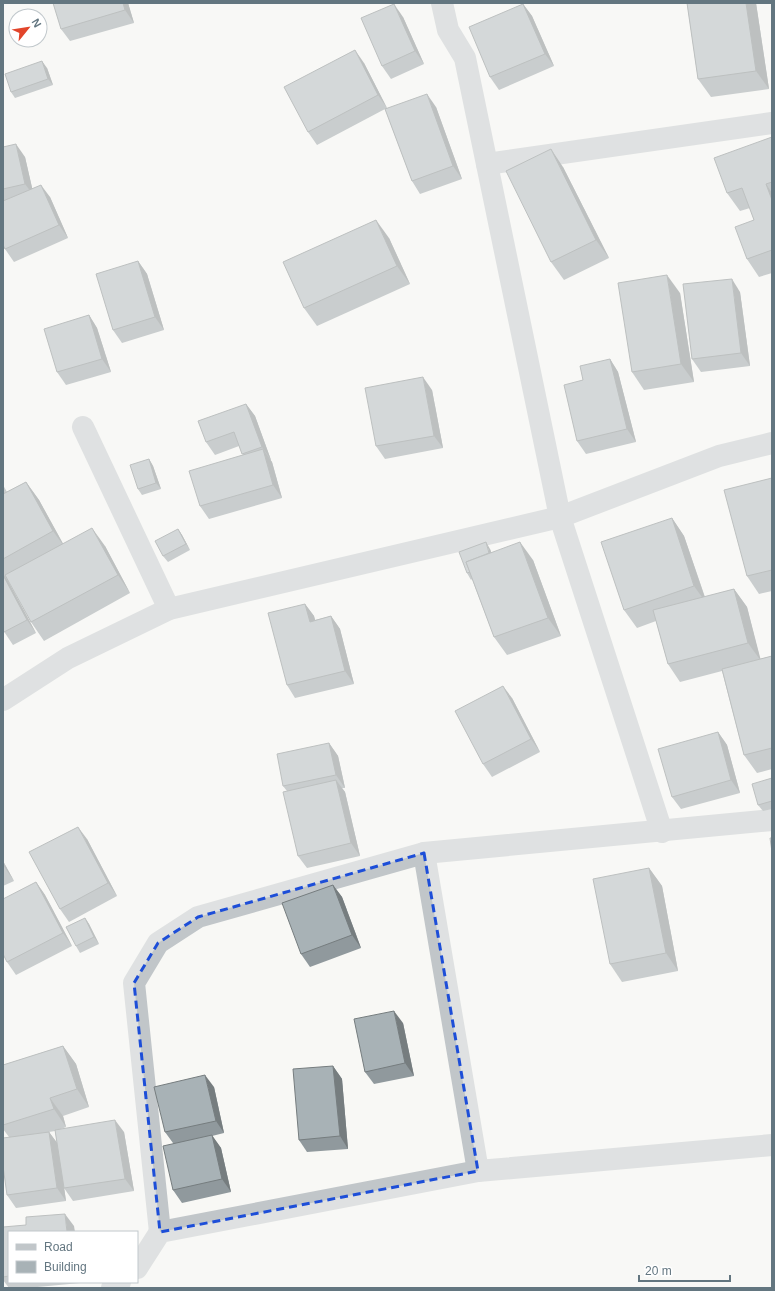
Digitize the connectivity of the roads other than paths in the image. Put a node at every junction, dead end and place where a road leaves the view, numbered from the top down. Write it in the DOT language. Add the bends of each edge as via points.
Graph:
graph roads {
  1 [pos="442,3"];
  2 [pos="772,123"];
  3 [pos="487,164"];
  4 [pos="83,427"];
  5 [pos="772,443"];
  6 [pos="560,517"];
  7 [pos="169,608"];
  8 [pos="3,700"];
  9 [pos="772,820"];
  10 [pos="662,832"];
  11 [pos="424,853"];
  12 [pos="772,1144"];
  13 [pos="478,1171"];
  14 [pos="160,1232"];
  15 [pos="138,1266"];
  1 -- 3 [label="street" via="448,30 465,58"];
  2 -- 3 [label="street"];
  3 -- 6 [label="street"];
  4 -- 7 [label="street"];
  5 -- 6 [label="street" via="718,456"];
  6 -- 7 [label="street"];
  6 -- 10 [label="street"];
  7 -- 8 [label="street" via="68,658"];
  9 -- 10 [label="street"];
  10 -- 11 [label="street"];
  11 -- 13 [label="street"];
  11 -- 14 [label="street" via="198,917 158,943 134,983"];
  12 -- 13 [label="street"];
  13 -- 14 [label="street"];
  14 -- 15 [label="street"];
}
